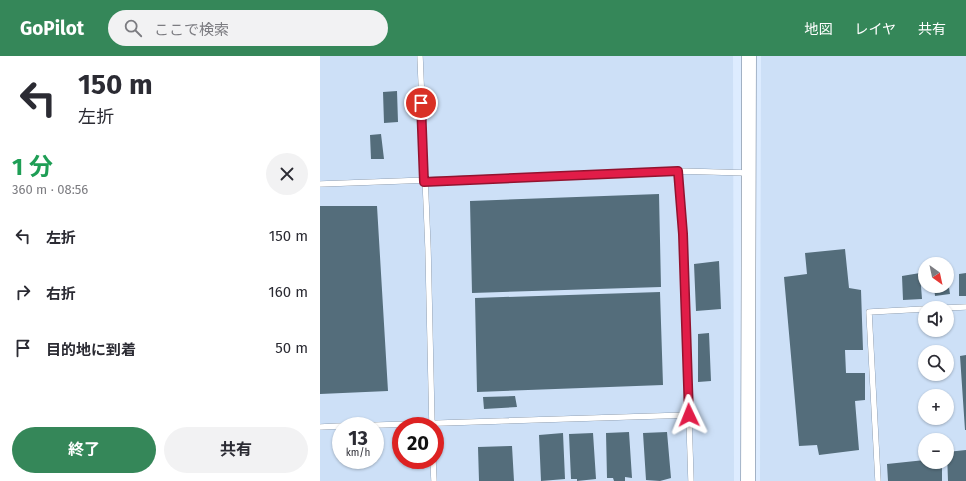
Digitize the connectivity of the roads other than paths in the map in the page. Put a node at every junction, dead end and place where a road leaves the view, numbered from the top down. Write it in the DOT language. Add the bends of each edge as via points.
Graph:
graph roads {
  1 [pos="420,56"];
  2 [pos="749,56"];
  3 [pos="678,171"];
  4 [pos="749,172"];
  5 [pos="424,182"];
  6 [pos="320,184"];
  7 [pos="966,307"];
  8 [pos="954,308"];
  9 [pos="918,309"];
  10 [pos="689,415"];
  11 [pos="432,417"];
  12 [pos="444,425"];
  13 [pos="332,426"];
  14 [pos="320,427"];
  15 [pos="433,469"];
  16 [pos="434,481"];
  17 [pos="691,481"];
  18 [pos="748,481"];
  19 [pos="878,481"];
  1 -- 5 [label="lane"];
  2 -- 4 [label="street"];
  3 -- 4 [label="lane"];
  3 -- 5 [label="lane"];
  3 -- 10 [label="lane" via="683,234"];
  4 -- 18 [label="street"];
  5 -- 6 [label="lane"];
  5 -- 11 [label="lane"];
  7 -- 8 [label="lane"];
  9 -- 19 [label="lane" via="869,312"];
  10 -- 12 [label="lane"];
  10 -- 17 [label="lane"];
  13 -- 14 [label="lane"];
  15 -- 16 [label="lane"];
}
